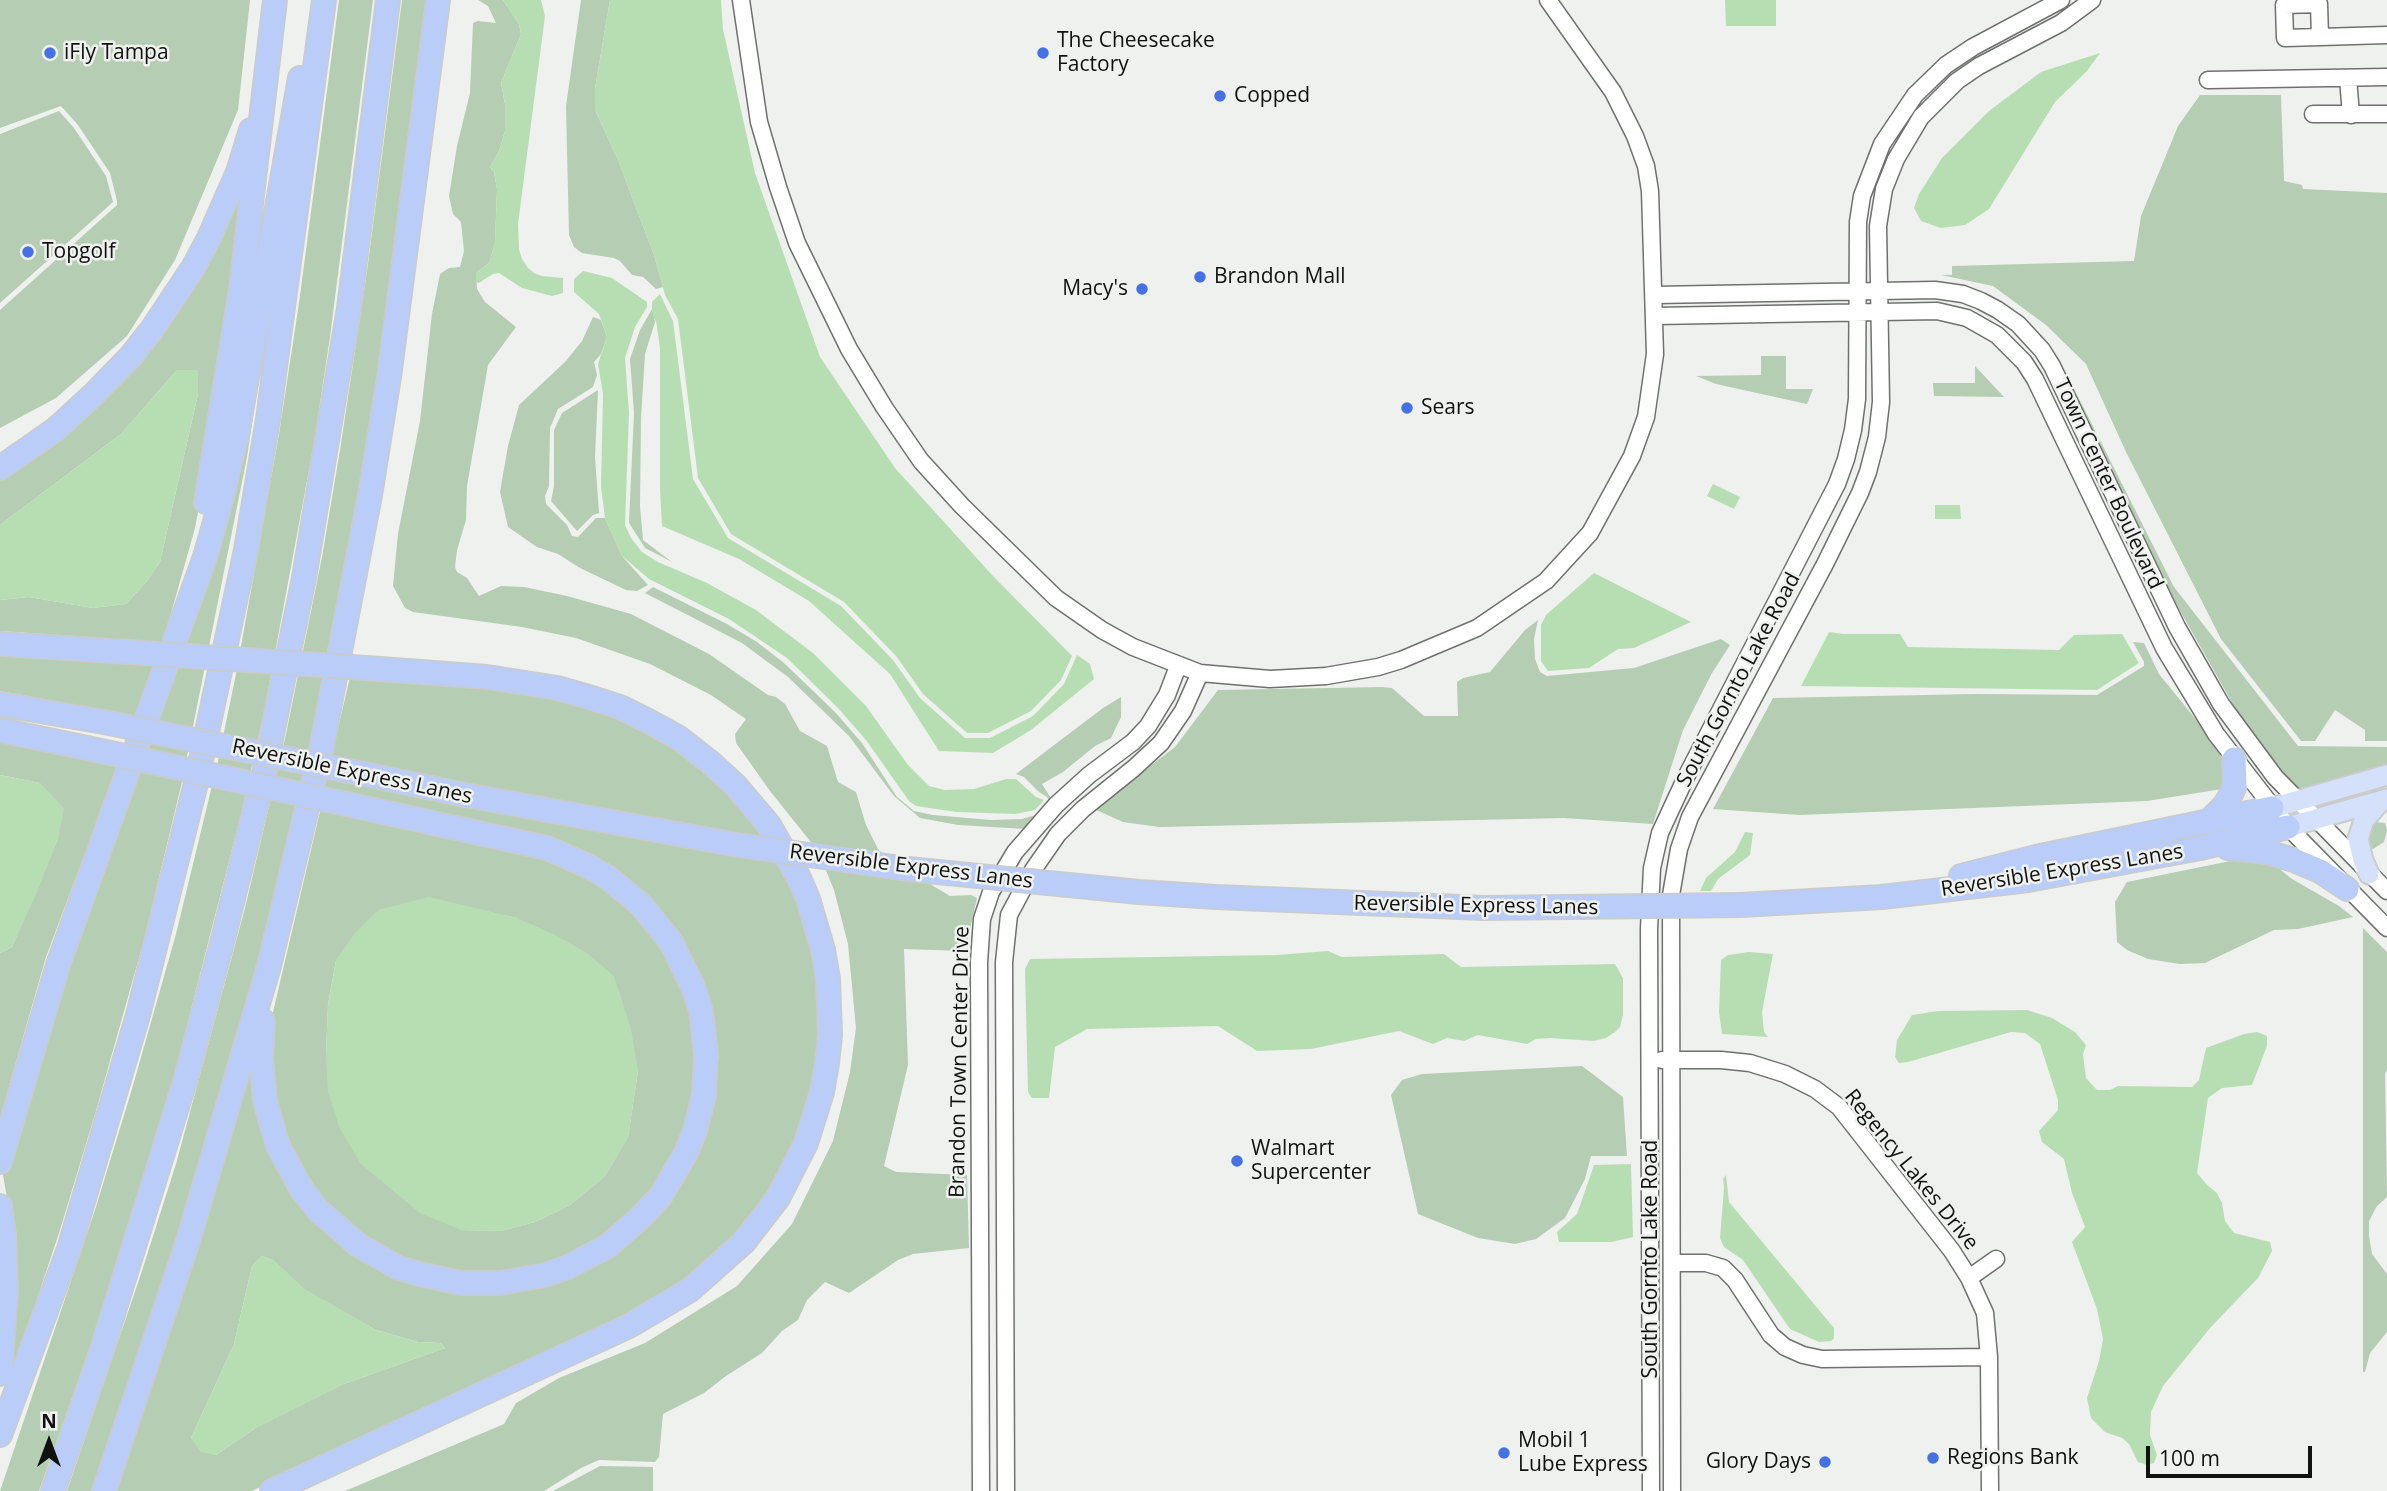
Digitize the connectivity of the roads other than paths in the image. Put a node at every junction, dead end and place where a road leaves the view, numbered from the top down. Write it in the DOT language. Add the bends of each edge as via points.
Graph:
graph roads {
  1 [pos="275,0"];
  2 [pos="322,0"];
  3 [pos="388,0"];
  4 [pos="438,0"];
  5 [pos="741,0"];
  6 [pos="1548,0"];
  7 [pos="2061,0"];
  8 [pos="2092,0"];
  9 [pos="2387,35"];
  10 [pos="2320,37"];
  11 [pos="267,69"];
  12 [pos="2387,77"];
  13 [pos="2348,78"];
  14 [pos="2208,80"];
  15 [pos="2313,114"];
  16 [pos="2387,114"];
  17 [pos="2351,115"];
  18 [pos="1878,289"];
  19 [pos="1856,290"];
  20 [pos="1655,295"];
  21 [pos="1856,312"];
  22 [pos="1879,312"];
  23 [pos="1655,316"];
  24 [pos="0,468"];
  25 [pos="183,615"];
  26 [pos="0,644"];
  27 [pos="0,652"];
  28 [pos="129,652"];
  29 [pos="1178,666"];
  30 [pos="1200,673"];
  31 [pos="0,704"];
  32 [pos="0,730"];
  33 [pos="1142,732"];
  34 [pos="1157,747"];
  35 [pos="2234,759"];
  36 [pos="2387,775"];
  37 [pos="2298,801"];
  38 [pos="2384,801"];
  39 [pos="2272,808"];
  40 [pos="2316,820"];
  41 [pos="2208,822"];
  42 [pos="2288,827"];
  43 [pos="2200,848"];
  44 [pos="2369,874"];
  45 [pos="2347,889"];
  46 [pos="2387,891"];
  47 [pos="1834,900"];
  48 [pos="2387,928"];
  49 [pos="269,966"];
  50 [pos="1649,1060"];
  51 [pos="1672,1060"];
  52 [pos="0,1162"];
  53 [pos="0,1206"];
  54 [pos="1996,1259"];
  55 [pos="1672,1263"];
  56 [pos="1969,1278"];
  57 [pos="1989,1357"];
  58 [pos="0,1374"];
  59 [pos="0,1435"];
  60 [pos="53,1491"];
  61 [pos="104,1491"];
  62 [pos="272,1491"];
  63 [pos="981,1491"];
  64 [pos="1006,1491"];
  65 [pos="1651,1491"];
  66 [pos="1672,1491"];
  67 [pos="1990,1491"];
  1 -- 11 [label="highway"];
  2 -- 25 [label="highway" via="297,91 231,460 205,557"];
  2 -- 59 [label="highway" via="268,419 246,550 196,783 138,1015 69,1249"];
  3 -- 60 [label="highway" via="349,308 304,578 264,773 186,1078"];
  4 -- 49 [label="highway" via="407,254 370,495 321,750"];
  5 -- 29 [label="street" via="759,122 787,216 834,321 884,407 940,483 1056,598 1123,641"];
  6 -- 20 [label="street" via="1614,92 1646,166"];
  7 -- 19 [label="street, South Gornto Lake Road" via="1959,55 1929,80 1902,112 1882,144 1862,196"];
  8 -- 18 [label="street, South Gornto Lake Road" via="2061,23 1968,74 1921,117 1884,189 1878,226"];
  9 -- 10 [label="street"];
  11 -- 24 [label="highway" via="225,205 174,298 131,356 94,394"];
  11 -- 25 [label="highway" via="235,328"];
  12 -- 13 [label="street"];
  13 -- 14 [label="street"];
  13 -- 17 [label="street"];
  15 -- 17 [label="street"];
  16 -- 17 [label="street"];
  18 -- 19 [label="street, Town Center Boulevard"];
  18 -- 22 [label="street, South Gornto Lake Road"];
  18 -- 37 [label="street, Town Center Boulevard" via="1963,295 1998,310 2042,350 2197,664 2247,741"];
  19 -- 20 [label="street, Town Center Boulevard"];
  19 -- 21 [label="street, South Gornto Lake Road"];
  20 -- 23 [label="street"];
  21 -- 22 [label="street, Town Center Boulevard"];
  21 -- 23 [label="street, Town Center Boulevard"];
  21 -- 50 [label="street, South Gornto Lake Road" via="1857,399 1843,469 1661,833 1650,886"];
  22 -- 35 [label="street, Town Center Boulevard" via="1937,312 1966,318 1997,335 2024,362 2164,648"];
  22 -- 51 [label="street, South Gornto Lake Road" via="1881,413 1864,482 1690,817 1679,849 1671,895"];
  23 -- 30 [label="street" via="1646,417 1632,456 1590,533 1546,580 1477,628 1378,667 1294,678"];
  25 -- 52 [label="highway" via="58,965"];
  26 -- 28 [label="highway"];
  27 -- 28 [label="highway"];
  28 -- 62 [label="highway, bridge" via="510,680 620,707 679,738 711,763 769,825 808,899 828,979 827,1063 806,1143 778,1198 744,1242 690,1290 629,1326"];
  29 -- 30 [label="street"];
  29 -- 33 [label="street, Brandon Town Center Drive" via="1167,695"];
  30 -- 34 [label="street, Brandon Town Center Drive" via="1177,722"];
  31 -- 47 [label="highway, Reversible Express Lanes, bridge" via="567,815 908,869 1139,892 1394,906 1573,909"];
  32 -- 49 [label="highway, bridge" via="531,844 562,853 607,877 649,914 671,943 697,999 706,1055 704,1095 695,1131 676,1174 641,1217 608,1245 545,1275 500,1283 461,1283 378,1257 318,1210 278,1146 262,1077"];
  33 -- 34 [label="street"];
  33 -- 63 [label="street, Brandon Town Center Drive" via="1079,783 1036,826 996,883 982,919"];
  34 -- 64 [label="street, Brandon Town Center Drive" via="1058,834 1009,915 1004,962"];
  35 -- 39 [label="street, Town Center Boulevard"];
  35 -- 41 [label="highway" via="2231,796"];
  36 -- 37 [label="main road"];
  37 -- 39 [label="main road"];
  37 -- 40 [label="street, Town Center Boulevard"];
  38 -- 40 [label="main road"];
  38 -- 44 [label="main road" via="2364,820 2358,839"];
  39 -- 41 [label="highway, Reversible Express Lanes"];
  39 -- 42 [label="street, Town Center Boulevard"];
  40 -- 42 [label="main road"];
  40 -- 44 [label="street, Town Center Boulevard"];
  41 -- 47 [label="highway, Reversible Express Lanes"];
  42 -- 43 [label="highway, Reversible Express Lanes"];
  42 -- 45 [label="street, Town Center Boulevard"];
  43 -- 45 [label="highway" via="2252,849 2280,855 2308,865"];
  43 -- 47 [label="highway, Reversible Express Lanes" via="2028,880"];
  44 -- 46 [label="street, Town Center Boulevard"];
  45 -- 48 [label="street, Town Center Boulevard"];
  49 -- 61 [label="highway" via="188,1241"];
  50 -- 51 [label="street, Regency Lakes Drive"];
  50 -- 65 [label="street, South Gornto Lake Road"];
  51 -- 55 [label="street, South Gornto Lake Road"];
  51 -- 56 [label="street, Regency Lakes Drive" via="1750,1063 1815,1089 1839,1107"];
  53 -- 58 [label="highway" via="6,1291"];
  54 -- 56 [label="street"];
  55 -- 57 [label="street" via="1723,1268 1771,1335 1802,1355 1822,1359"];
  55 -- 66 [label="street, South Gornto Lake Road"];
  56 -- 57 [label="street, Regency Lakes Drive" via="1985,1313"];
  57 -- 67 [label="street, Regency Lakes Drive"];
}
